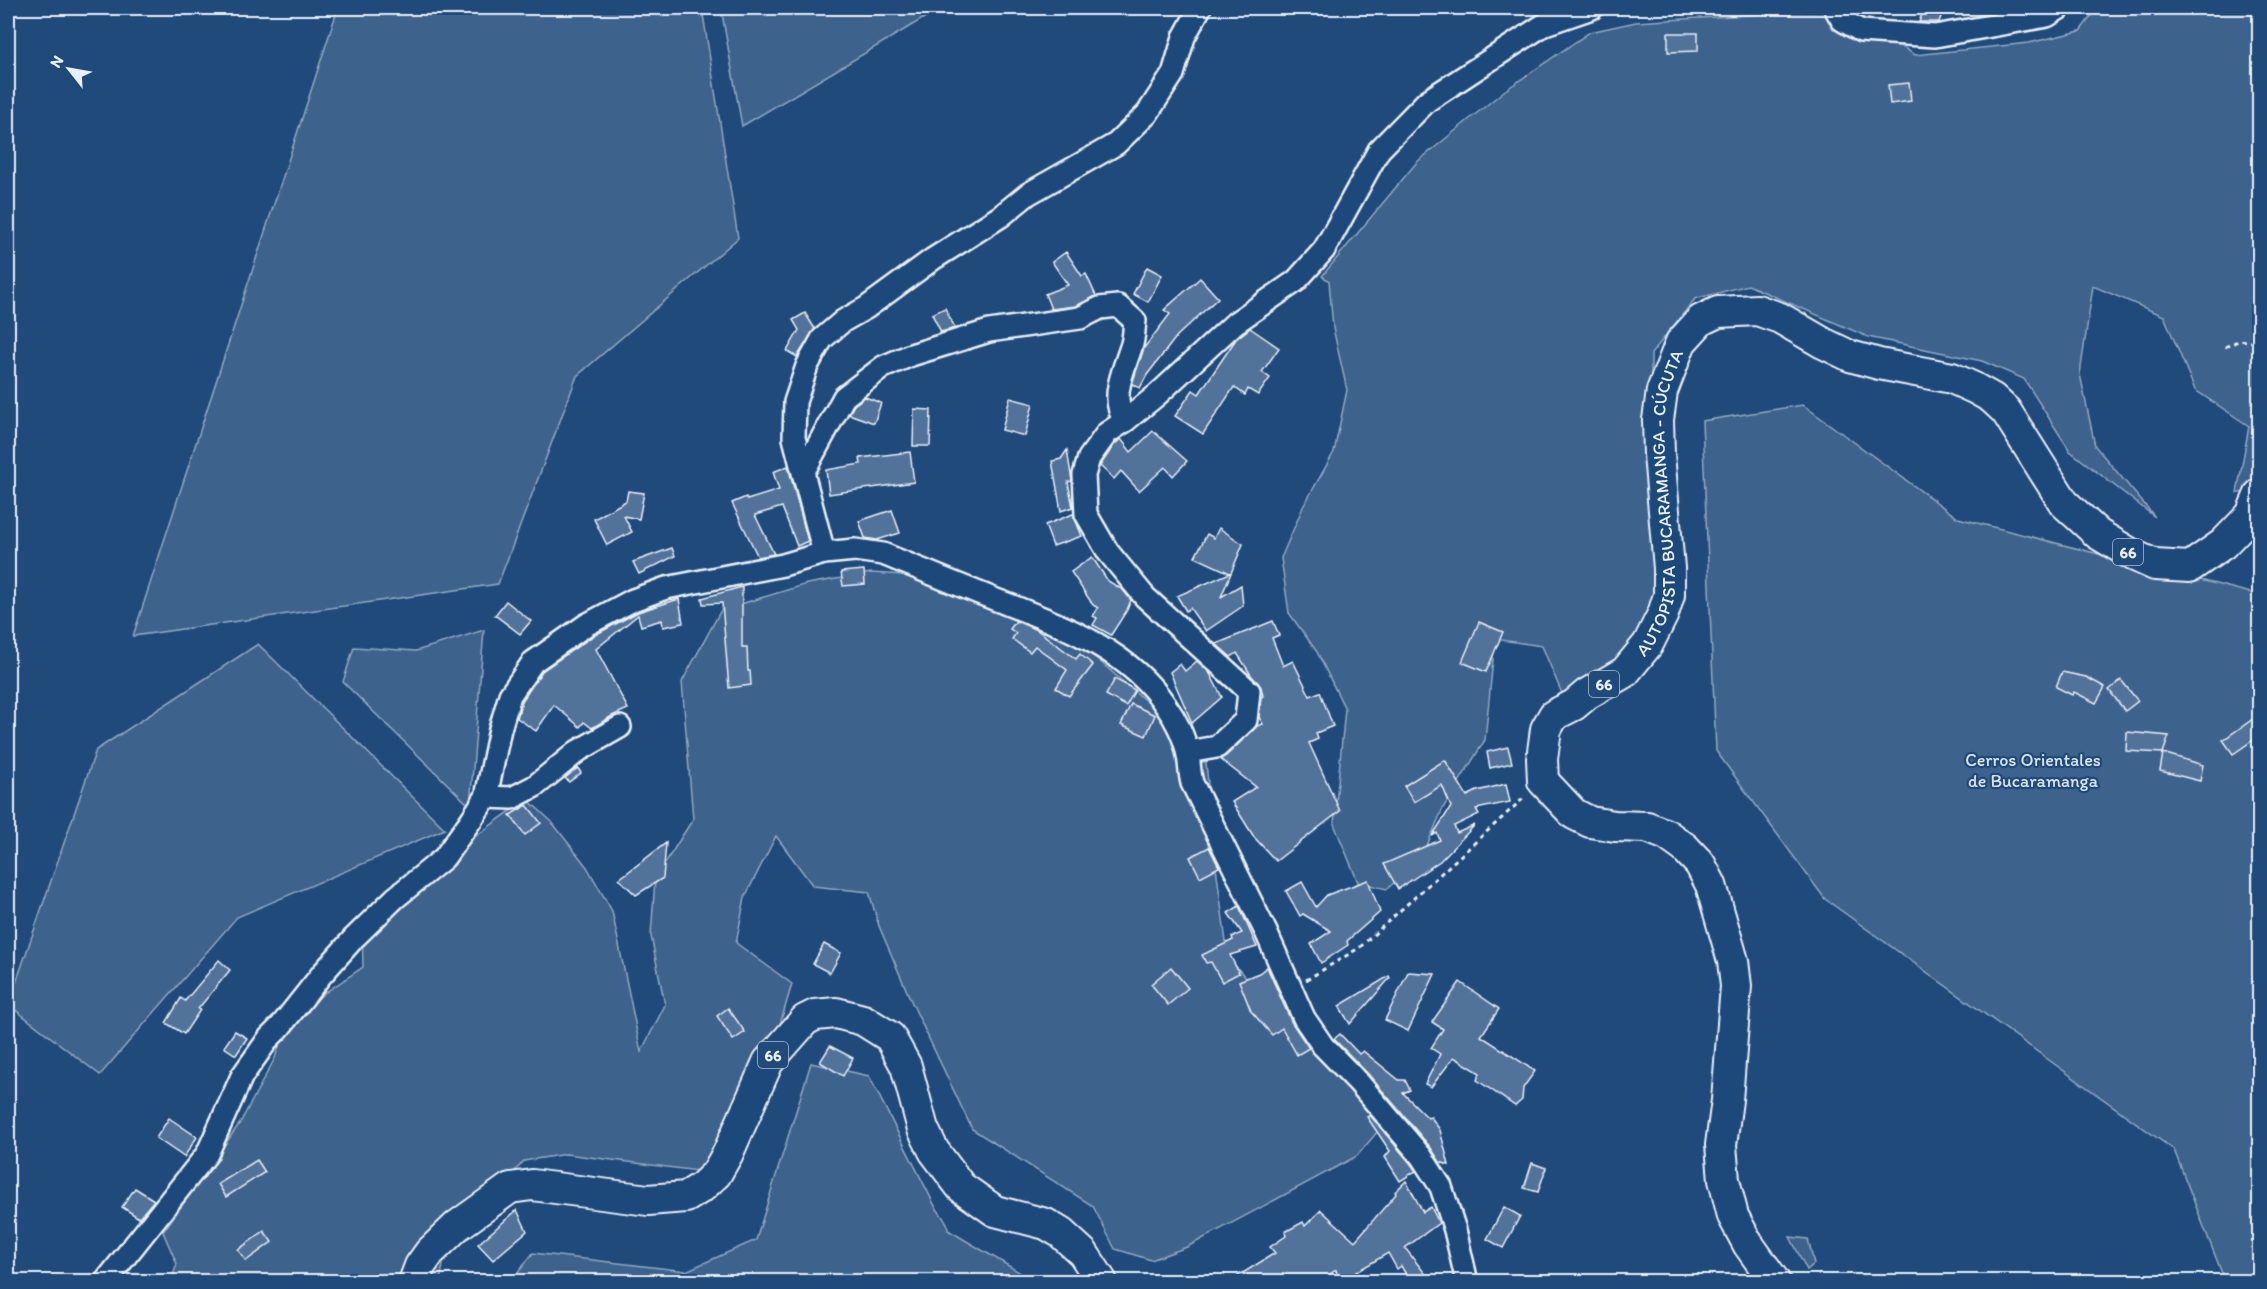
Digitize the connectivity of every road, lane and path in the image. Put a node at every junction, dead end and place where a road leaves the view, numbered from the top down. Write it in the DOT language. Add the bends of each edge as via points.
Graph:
graph roads {
  1 [pos="1200,8"];
  2 [pos="1592,8"];
  3 [pos="1835,8"];
  4 [pos="2060,8"];
  5 [pos="2259,343"];
  6 [pos="2225,347"];
  7 [pos="1125,421"];
  8 [pos="804,471"];
  9 [pos="2259,494"];
  10 [pos="825,553"];
  11 [pos="620,727"];
  12 [pos="1188,752"];
  13 [pos="1543,781"];
  14 [pos="486,797"];
  15 [pos="1292,988"];
  16 [pos="105,1281"];
  17 [pos="414,1281"];
  18 [pos="1102,1281"];
  19 [pos="1467,1281"];
  20 [pos="1775,1281"];
  1 -- 8 [label="street" via="1184,38 1173,74 1147,114 1116,144 1028,194 822,339 807,366 795,402 794,438"];
  2 -- 7 [label="street" via="1545,24 1427,101 1379,150 1324,250 1296,281 1235,323"];
  3 -- 4 [label="street" via="1842,20 1861,31 1935,36 2047,16"];
  5 -- 6 [label="path" via="2240,340"];
  7 -- 8 [label="street" via="1117,398 1135,321 1118,306 1100,308 1080,318 989,331 884,367 844,397"];
  7 -- 12 [label="street" via="1107,433 1089,458 1084,475 1086,514 1108,552 1145,597 1249,691 1246,720 1217,747"];
  8 -- 10 [label="street"];
  9 -- 13 [label="highway, AUTOPISTA BUCARAMANGA - CÚCUTA / 66" via="2251,515 2237,530 2190,567 2155,565 2098,534 2064,503 2006,411 1992,398 1952,378 1850,356 1780,318 1757,310 1718,312 1701,320 1681,342 1662,391 1659,454 1669,568 1669,595 1663,614 1648,644 1625,672 1554,715 1546,729"];
  10 -- 12 [label="street" via="855,549 883,554 1059,624 1122,660 1150,684 1168,708"];
  10 -- 14 [label="street" via="666,588 633,600 586,625 533,662 510,695"];
  11 -- 14 [label="street" via="578,751 535,786 512,798"];
  12 -- 15 [label="street" via="1192,783"];
  13 -- 15 [label="path" via="1359,948"];
  13 -- 20 [label="highway" via="1574,814 1590,822 1647,827 1668,835 1700,864 1711,885 1733,961 1736,986 1721,1145 1724,1180 1733,1216"];
  14 -- 16 [label="street" via="444,858 354,938 268,1038 242,1076 207,1154"];
  15 -- 19 [label="street" via="1304,1018 1323,1046 1414,1147 1441,1187"];
  17 -- 18 [label="highway, 66" via="430,1252 457,1226 510,1188 532,1185 648,1200 686,1197 702,1187 716,1174 728,1153 768,1062 806,1020 836,1012 863,1020 890,1037 906,1066 926,1136 961,1187 995,1210 1046,1224 1061,1233 1083,1254"];
}
